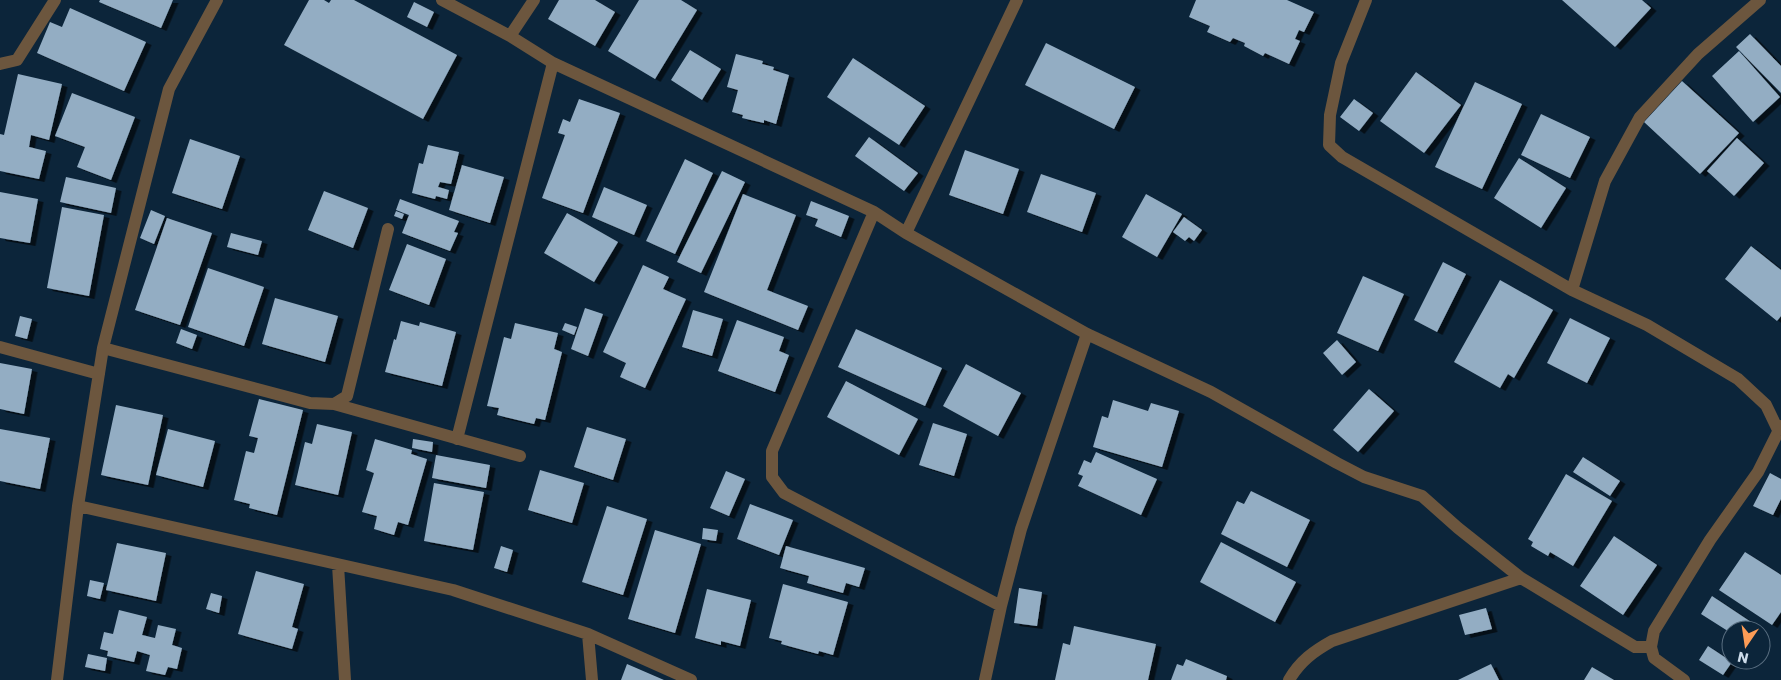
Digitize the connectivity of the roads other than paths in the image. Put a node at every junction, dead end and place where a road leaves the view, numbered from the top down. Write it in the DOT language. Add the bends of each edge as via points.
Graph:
graph roads {
  1 [pos="55,0"];
  2 [pos="217,0"];
  3 [pos="442,0"];
  4 [pos="534,0"];
  5 [pos="1017,0"];
  6 [pos="1366,0"];
  7 [pos="1760,0"];
  8 [pos="510,36"];
  9 [pos="0,64"];
  10 [pos="553,64"];
  11 [pos="874,212"];
  12 [pos="388,229"];
  13 [pos="906,233"];
  14 [pos="1572,290"];
  15 [pos="1087,334"];
  16 [pos="0,347"];
  17 [pos="103,348"];
  18 [pos="99,374"];
  19 [pos="334,404"];
  20 [pos="1780,428"];
  21 [pos="457,439"];
  22 [pos="520,456"];
  23 [pos="78,506"];
  24 [pos="338,564"];
  25 [pos="1521,578"];
  26 [pos="1001,606"];
  27 [pos="588,634"];
  28 [pos="1651,648"];
  29 [pos="1677,678"];
  30 [pos="57,680"];
  31 [pos="344,680"];
  32 [pos="592,680"];
  33 [pos="691,680"];
  34 [pos="986,680"];
  35 [pos="1289,680"];
  1 -- 9 [label="street" via="17,60"];
  2 -- 17 [label="street" via="169,89"];
  3 -- 8 [label="street"];
  4 -- 8 [label="street"];
  5 -- 13 [label="street"];
  6 -- 14 [label="street" via="1341,64 1330,115 1328,145 1342,157"];
  7 -- 14 [label="street" via="1698,54 1640,117 1605,181"];
  8 -- 10 [label="street"];
  10 -- 11 [label="street"];
  10 -- 21 [label="street"];
  11 -- 13 [label="street"];
  11 -- 26 [label="street" via="772,451 772,476 784,493"];
  12 -- 19 [label="street" via="347,396"];
  13 -- 15 [label="street"];
  14 -- 20 [label="street" via="1647,325 1738,379 1766,405"];
  15 -- 25 [label="street" via="1211,392 1364,477 1422,496"];
  15 -- 26 [label="street" via="1021,529"];
  16 -- 18 [label="street"];
  17 -- 18 [label="street"];
  17 -- 19 [label="street" via="310,403"];
  18 -- 23 [label="street"];
  19 -- 21 [label="street"];
  20 -- 28 [label="street" via="1758,472 1710,540 1654,631"];
  21 -- 22 [label="street"];
  23 -- 24 [label="street"];
  23 -- 30 [label="street"];
  24 -- 27 [label="street" via="453,590"];
  24 -- 31 [label="street"];
  25 -- 28 [label="street" via="1635,646"];
  25 -- 35 [label="street" via="1332,641 1310,654"];
  26 -- 34 [label="street"];
  27 -- 32 [label="street"];
  27 -- 33 [label="street"];
  28 -- 29 [label="street" via="1654,658"];
}
